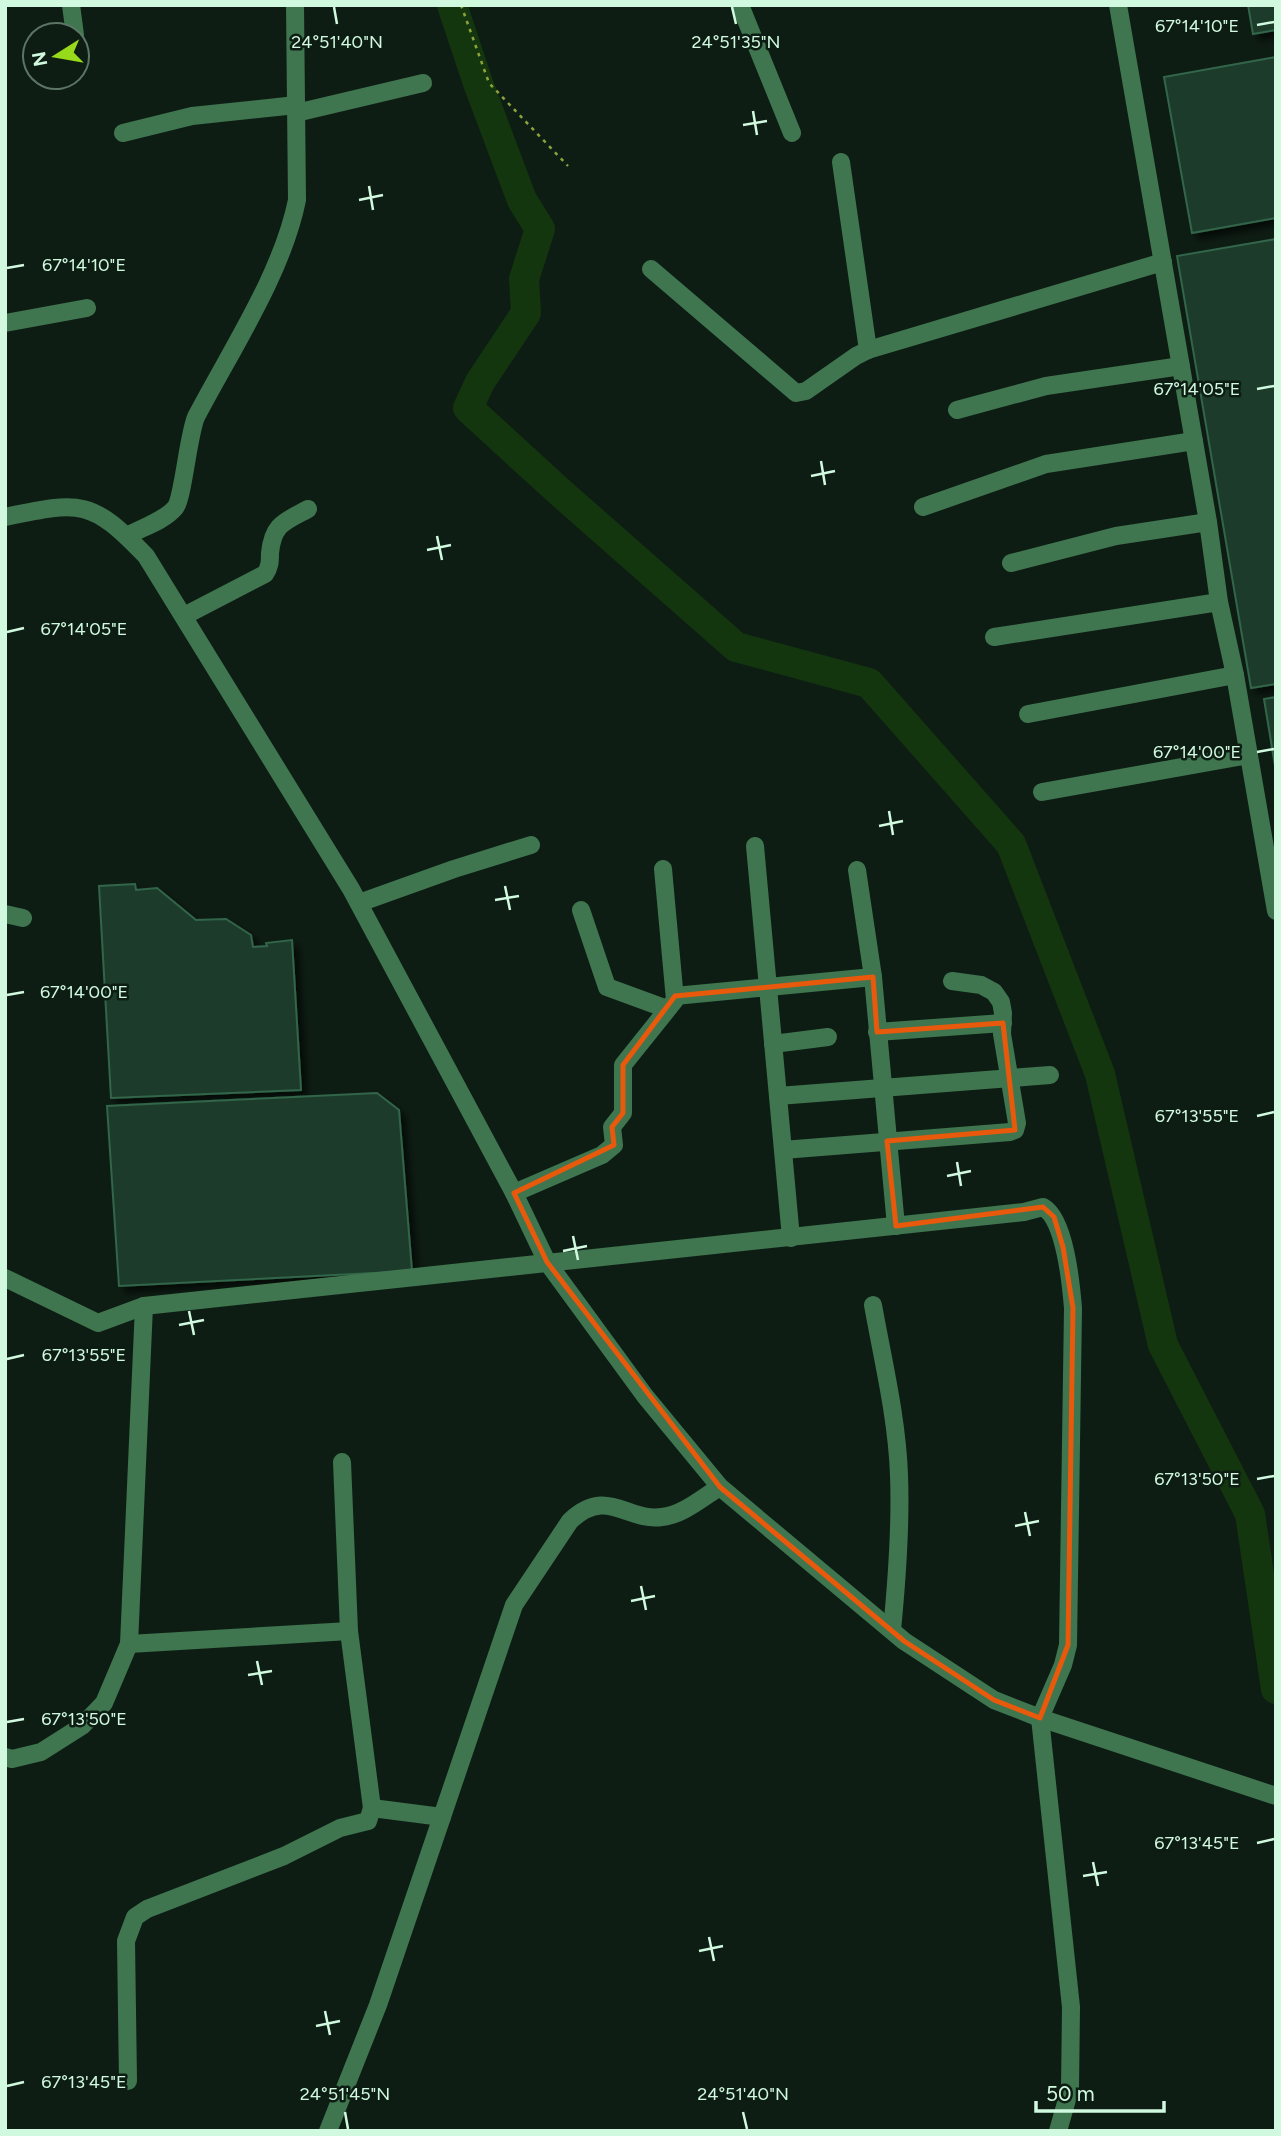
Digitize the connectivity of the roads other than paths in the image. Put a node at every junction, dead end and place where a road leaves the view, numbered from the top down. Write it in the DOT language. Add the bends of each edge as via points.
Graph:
graph roads {
  1 [pos="295,5"];
  2 [pos="740,5"];
  3 [pos="1118,5"];
  4 [pos="423,83"];
  5 [pos="296,109"];
  6 [pos="123,132"];
  7 [pos="792,133"];
  8 [pos="841,162"];
  9 [pos="1163,262"];
  10 [pos="650,269"];
  11 [pos="87,308"];
  12 [pos="5,323"];
  13 [pos="868,350"];
  14 [pos="1181,366"];
  15 [pos="957,410"];
  16 [pos="1194,441"];
  17 [pos="923,507"];
  18 [pos="307,509"];
  19 [pos="5,517"];
  20 [pos="1208,522"];
  21 [pos="127,536"];
  22 [pos="1011,563"];
  23 [pos="1219,601"];
  24 [pos="184,616"];
  25 [pos="994,637"];
  26 [pos="1234,675"];
  27 [pos="1028,714"];
  28 [pos="1249,755"];
  29 [pos="1042,792"];
  30 [pos="531,845"];
  31 [pos="755,846"];
  32 [pos="663,869"];
  33 [pos="857,870"];
  34 [pos="359,903"];
  35 [pos="581,910"];
  36 [pos="1276,911"];
  37 [pos="873,977"];
  38 [pos="952,981"];
  39 [pos="768,989"];
  40 [pos="671,1002"];
  41 [pos="1003,1023"];
  42 [pos="877,1032"];
  43 [pos="828,1037"];
  44 [pos="773,1044"];
  45 [pos="1050,1075"];
  46 [pos="1008,1078"];
  47 [pos="883,1088"];
  48 [pos="778,1096"];
  49 [pos="887,1141"];
  50 [pos="783,1150"];
  51 [pos="514,1193"];
  52 [pos="896,1226"];
  53 [pos="791,1238"];
  54 [pos="547,1262"];
  55 [pos="5,1278"];
  56 [pos="873,1305"];
  57 [pos="144,1306"];
  58 [pos="342,1462"];
  59 [pos="720,1487"];
  60 [pos="892,1630"];
  61 [pos="349,1631"];
  62 [pos="129,1644"];
  63 [pos="1040,1718"];
  64 [pos="5,1757"];
  65 [pos="1276,1796"];
  66 [pos="372,1808"];
  67 [pos="442,1816"];
  68 [pos="128,2081"];
  69 [pos="328,2131"];
  70 [pos="1058,2131"];
  1 -- 5 [label="street"];
  2 -- 7 [label="street"];
  3 -- 9 [label="street"];
  4 -- 5 [label="street"];
  5 -- 6 [label="street" via="192,116"];
  5 -- 21 [label="street" via="297,200 277,265 195,417 177,505"];
  8 -- 13 [label="street"];
  9 -- 13 [label="street"];
  9 -- 14 [label="street"];
  10 -- 13 [label="street" via="796,393"];
  11 -- 12 [label="street"];
  14 -- 15 [label="street" via="1046,386"];
  14 -- 16 [label="street"];
  16 -- 17 [label="street" via="1046,464"];
  16 -- 20 [label="street"];
  18 -- 24 [label="street" via="275,531 265,574"];
  19 -- 21 [label="street" via="56,507 89,509"];
  20 -- 22 [label="street" via="1116,536"];
  20 -- 23 [label="street"];
  21 -- 24 [label="street" via="146,556"];
  23 -- 25 [label="street"];
  23 -- 26 [label="street"];
  24 -- 34 [label="street"];
  26 -- 27 [label="street"];
  26 -- 28 [label="street"];
  28 -- 29 [label="street"];
  28 -- 36 [label="street"];
  30 -- 34 [label="street"];
  31 -- 39 [label="street"];
  32 -- 40 [label="street"];
  33 -- 37 [label="street"];
  34 -- 51 [label="street"];
  35 -- 40 [label="street" via="607,987"];
  37 -- 39 [label="street"];
  37 -- 42 [label="street"];
  38 -- 41 [label="street" via="994,992 1001,1002"];
  39 -- 40 [label="street"];
  39 -- 44 [label="street"];
  40 -- 51 [label="street" via="623,1065 622,1113 612,1127 614,1145 602,1155"];
  41 -- 42 [label="street"];
  41 -- 46 [label="street"];
  42 -- 47 [label="street"];
  43 -- 44 [label="street"];
  44 -- 48 [label="street"];
  45 -- 46 [label="street"];
  46 -- 47 [label="street"];
  46 -- 49 [label="street" via="1015,1130"];
  47 -- 48 [label="street"];
  47 -- 49 [label="street"];
  48 -- 50 [label="street"];
  49 -- 50 [label="street"];
  49 -- 52 [label="street"];
  50 -- 53 [label="street"];
  51 -- 54 [label="street"];
  52 -- 53 [label="street"];
  52 -- 63 [label="street" via="1042,1207 1054,1217 1063,1247 1073,1308 1068,1645"];
  53 -- 54 [label="street"];
  54 -- 57 [label="street"];
  54 -- 59 [label="street" via="645,1396"];
  55 -- 57 [label="street" via="98,1323"];
  56 -- 60 [label="street" via="899,1475"];
  57 -- 62 [label="street"];
  58 -- 61 [label="street"];
  59 -- 60 [label="street"];
  59 -- 67 [label="street" via="670,1516 659,1518 600,1505 570,1521 514,1605"];
  60 -- 63 [label="street" via="994,1700"];
  61 -- 62 [label="street"];
  61 -- 66 [label="street"];
  62 -- 64 [label="street" via="104,1703 82,1726 41,1752"];
  63 -- 65 [label="street"];
  63 -- 70 [label="street" via="1071,2007 1070,2089"];
  66 -- 67 [label="street"];
  66 -- 68 [label="street" via="368,1821 340,1828 135,1917 126,1941"];
  67 -- 69 [label="street" via="378,2005"];
}
